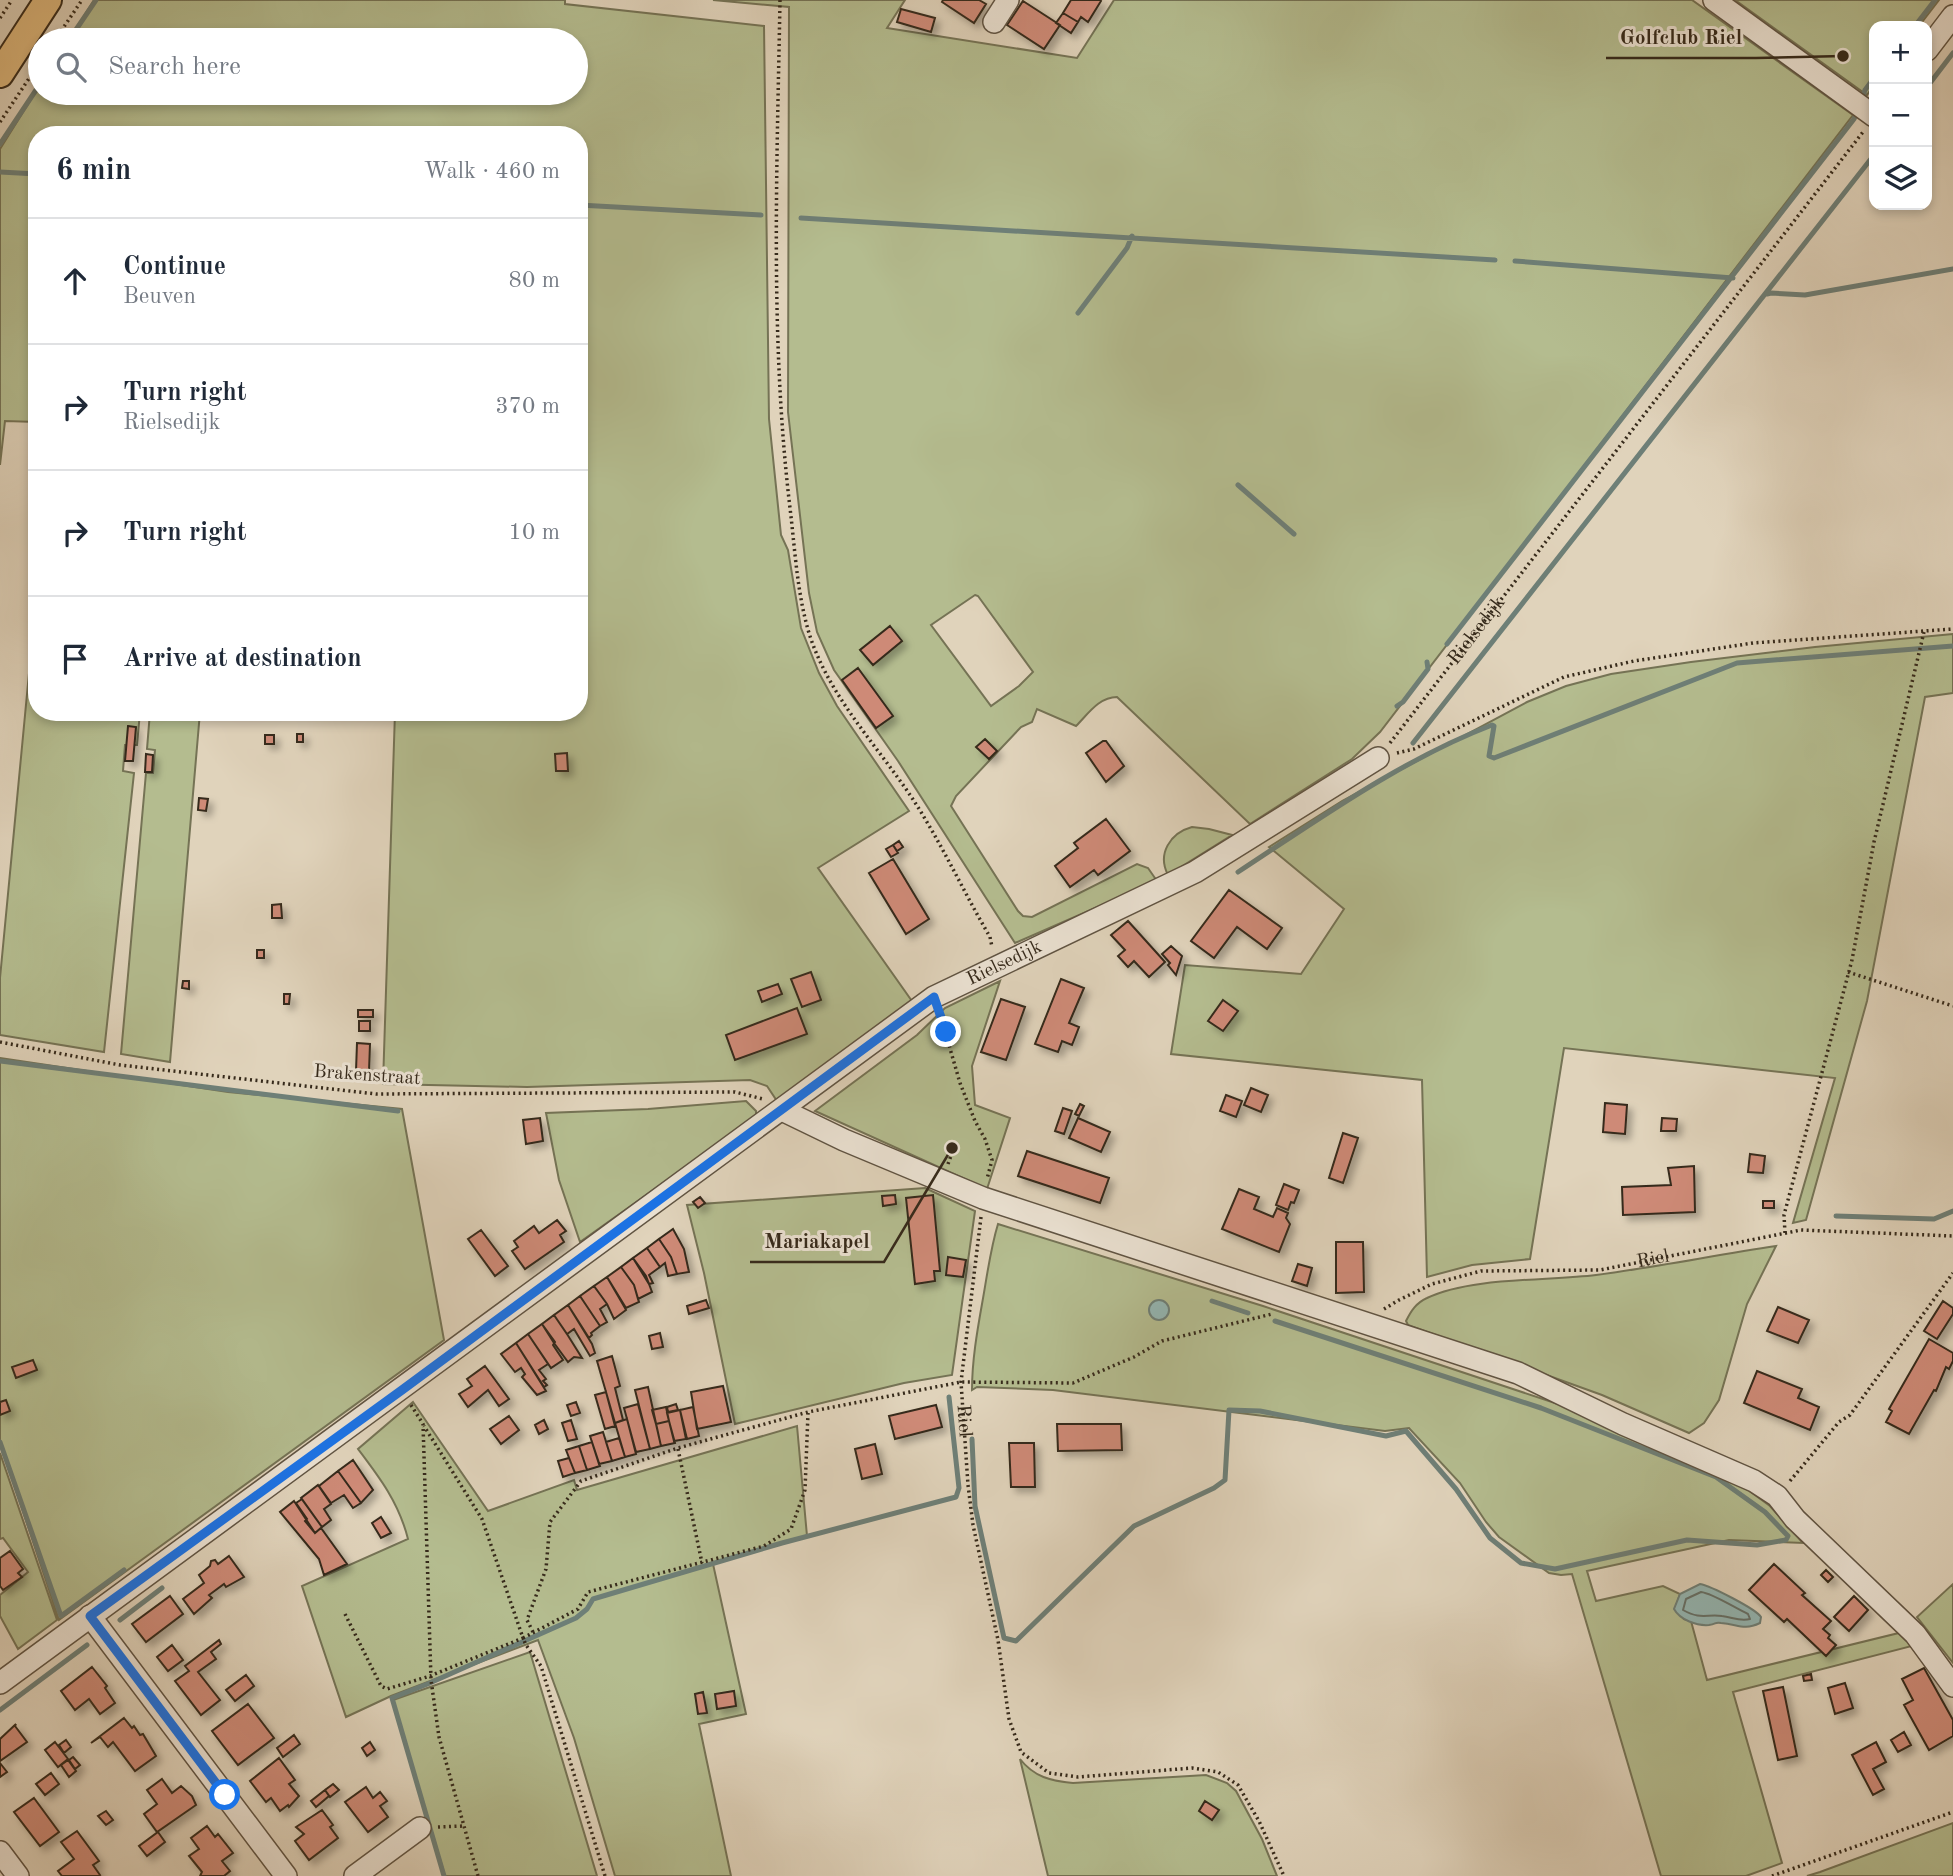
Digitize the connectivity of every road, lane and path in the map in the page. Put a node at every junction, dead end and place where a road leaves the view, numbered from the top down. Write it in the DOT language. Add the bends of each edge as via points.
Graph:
graph roads {
  1 [pos="12,0"];
  2 [pos="48,0"];
  3 [pos="82,0"];
  4 [pos="780,0"];
  5 [pos="1008,0"];
  6 [pos="1714,0"];
  7 [pos="1953,16"];
  8 [pos="0,18"];
  9 [pos="994,22"];
  10 [pos="30,28"];
  11 [pos="63,28"];
  12 [pos="28,31"];
  13 [pos="1932,43"];
  14 [pos="0,74"];
  15 [pos="28,80"];
  16 [pos="1869,121"];
  17 [pos="0,122"];
  18 [pos="1869,123"];
  19 [pos="1953,629"];
  20 [pos="1924,632"];
  21 [pos="1378,758"];
  22 [pos="996,966"];
  23 [pos="1849,972"];
  24 [pos="934,997"];
  25 [pos="1953,1006"];
  26 [pos="0,1042"];
  27 [pos="735,1092"];
  28 [pos="782,1110"];
  29 [pos="983,1198"];
  30 [pos="1785,1233"];
  31 [pos="1953,1236"];
  32 [pos="1953,1272"];
  33 [pos="1298,1302"];
  34 [pos="1365,1322"];
  35 [pos="961,1382"];
  36 [pos="402,1390"];
  37 [pos="808,1412"];
  38 [pos="423,1424"];
  39 [pos="678,1448"];
  40 [pos="1777,1496"];
  41 [pos="702,1563"];
  42 [pos="345,1614"];
  43 [pos="90,1616"];
  44 [pos="533,1632"];
  45 [pos="523,1638"];
  46 [pos="430,1676"];
  47 [pos="0,1683"];
  48 [pos="1953,1686"];
  49 [pos="1953,1812"];
  50 [pos="464,1826"];
  51 [pos="426,1828"];
  52 [pos="0,1852"];
  53 [pos="18,1876"];
  54 [pos="286,1876"];
  55 [pos="355,1876"];
  56 [pos="478,1876"];
  57 [pos="605,1876"];
  58 [pos="1284,1876"];
  59 [pos="1772,1876"];
  1 -- 8 [label="path"];
  2 -- 10 [label="main road"];
  3 -- 11 [label="path"];
  4 -- 22 [label="path" via="782,446 809,633 846,706 920,810 958,877 990,937"];
  5 -- 9 [label="street"];
  6 -- 16 [label="street"];
  7 -- 13 [label="street"];
  12 -- 14 [label="main road"];
  15 -- 17 [label="path"];
  18 -- 21 [label="path, Rielsedijk"];
  19 -- 20 [label="path"];
  20 -- 21 [label="path" via="1753,643 1564,677 1414,749"];
  20 -- 23 [label="path" via="1874,842"];
  21 -- 22 [label="street, Rielsedijk" via="1195,872"];
  22 -- 24 [label="street, Rielsedijk"];
  23 -- 25 [label="path"];
  23 -- 30 [label="path" via="1784,1215"];
  24 -- 28 [label="street, Rielsedijk"];
  24 -- 29 [label="path, Riel" via="960,1083 992,1160"];
  26 -- 27 [label="path, Brakenstraat" via="120,1065 376,1094"];
  28 -- 29 [label="street"];
  28 -- 36 [label="street, Rielsedijk"];
  29 -- 33 [label="street"];
  29 -- 35 [label="path, Riel"];
  30 -- 31 [label="path, Riel" via="1818,1229"];
  30 -- 34 [label="path, Riel" via="1600,1270 1481,1271 1432,1284"];
  32 -- 40 [label="path" via="1850,1415"];
  33 -- 34 [label="street"];
  33 -- 35 [label="path" via="1289,1310 1162,1341 1073,1383"];
  34 -- 40 [label="street" via="1518,1373 1754,1481"];
  35 -- 37 [label="path"];
  35 -- 58 [label="path, Riel" via="973,1525 998,1640 1009,1719 1021,1752 1049,1773 1078,1777 1192,1768 1218,1772 1238,1785"];
  36 -- 38 [label="path"];
  36 -- 43 [label="street, Rielsedijk"];
  37 -- 39 [label="path"];
  37 -- 41 [label="path" via="806,1490 791,1528 764,1546"];
  38 -- 45 [label="path" via="482,1519"];
  38 -- 46 [label="path"];
  39 -- 41 [label="path"];
  39 -- 44 [label="path" via="581,1480 550,1522 545,1569 527,1620"];
  40 -- 48 [label="street" via="1794,1518 1915,1634"];
  41 -- 44 [label="path" via="588,1592 578,1609"];
  42 -- 46 [label="path" via="381,1686 395,1688"];
  43 -- 47 [label="street, Rielsedijk"];
  43 -- 54 [label="street"];
  44 -- 45 [label="path"];
  45 -- 46 [label="path"];
  45 -- 57 [label="path" via="541,1666"];
  46 -- 50 [label="path" via="439,1737"];
  49 -- 59 [label="path"];
  50 -- 51 [label="path"];
  50 -- 56 [label="path"];
  51 -- 55 [label="street"];
  52 -- 53 [label="street"];
}
